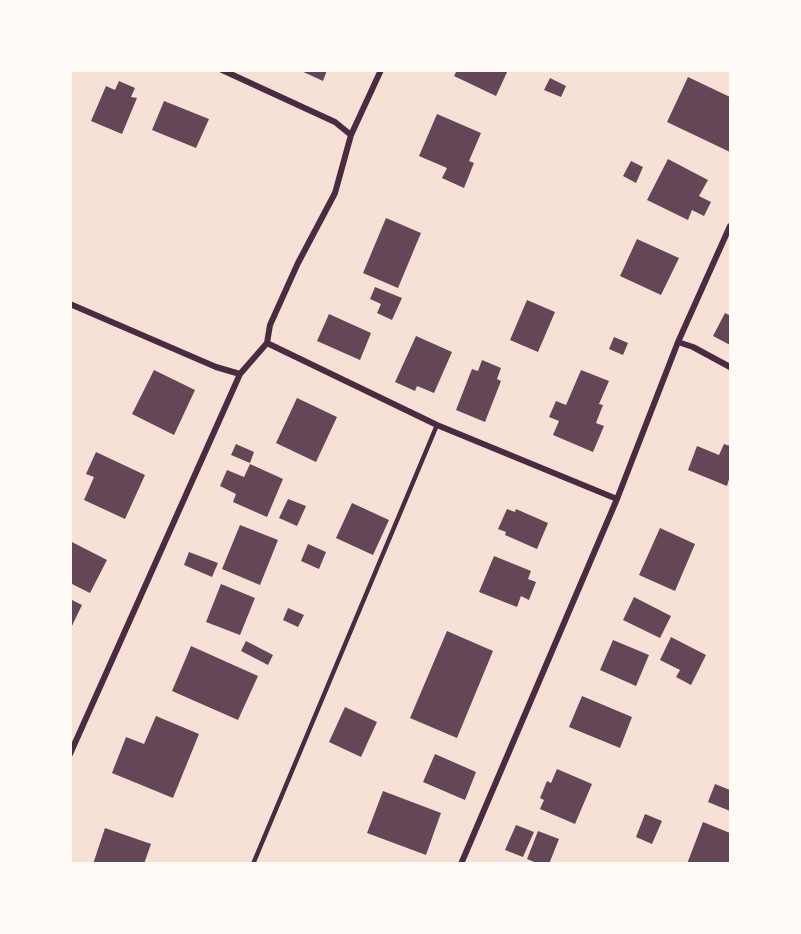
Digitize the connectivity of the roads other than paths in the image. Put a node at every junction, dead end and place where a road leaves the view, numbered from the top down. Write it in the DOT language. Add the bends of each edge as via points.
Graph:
graph roads {
  1 [pos="222,70"];
  2 [pos="381,70"];
  3 [pos="351,135"];
  4 [pos="730,226"];
  5 [pos="70,304"];
  6 [pos="678,342"];
  7 [pos="267,344"];
  8 [pos="730,366"];
  9 [pos="240,374"];
  10 [pos="437,425"];
  11 [pos="617,499"];
  12 [pos="70,754"];
  13 [pos="253,864"];
  14 [pos="461,864"];
  1 -- 3 [label="street" via="335,122"];
  2 -- 3 [label="street"];
  3 -- 7 [label="street" via="335,193 270,325"];
  4 -- 6 [label="street"];
  5 -- 9 [label="street"];
  6 -- 8 [label="street"];
  6 -- 11 [label="street"];
  7 -- 9 [label="street"];
  7 -- 10 [label="street"];
  9 -- 12 [label="street"];
  10 -- 11 [label="street"];
  10 -- 13 [label="lane"];
  11 -- 14 [label="street"];
}
